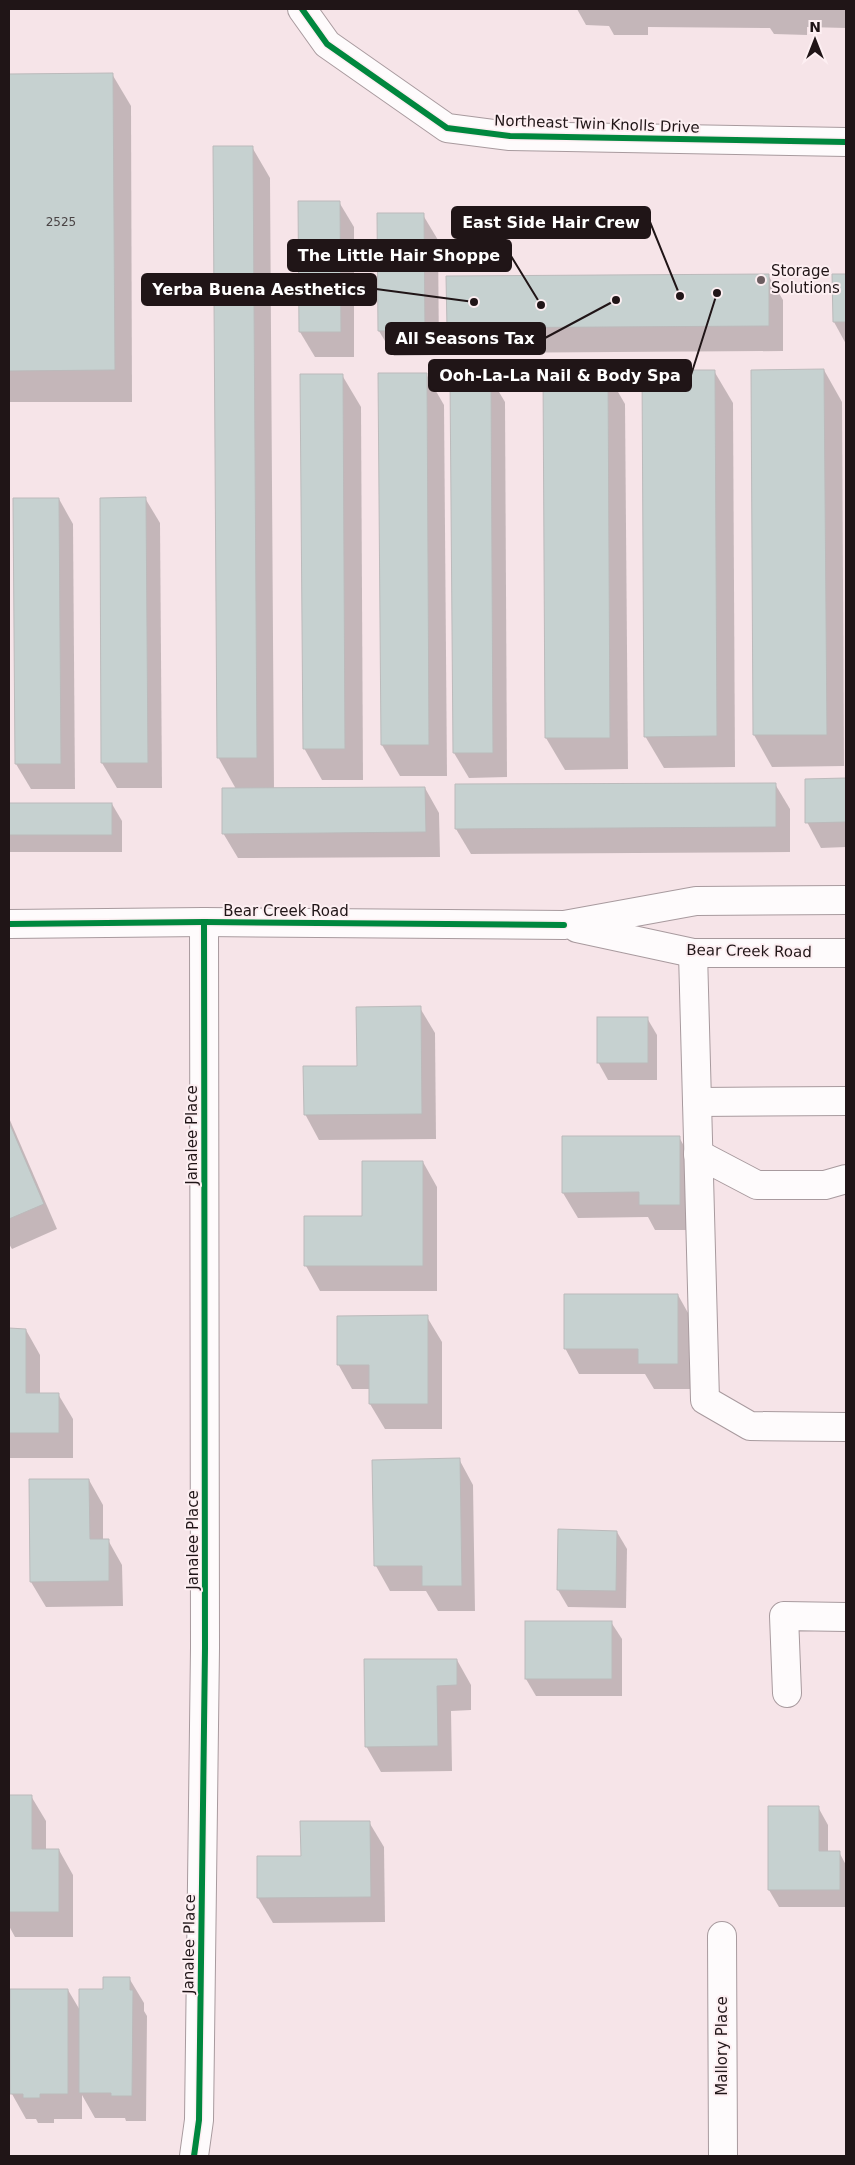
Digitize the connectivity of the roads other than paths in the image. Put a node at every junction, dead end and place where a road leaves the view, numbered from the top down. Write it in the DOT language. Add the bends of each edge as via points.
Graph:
graph roads {
  1 [pos="302,9"];
  2 [pos="846,142"];
  3 [pos="846,900"];
  4 [pos="204,922"];
  5 [pos="9,924"];
  6 [pos="564,925"];
  7 [pos="693,953"];
  8 [pos="846,953"];
  9 [pos="846,1101"];
  10 [pos="697,1102"];
  11 [pos="698,1154"];
  12 [pos="846,1179"];
  13 [pos="846,1427"];
  14 [pos="846,1617"];
  15 [pos="787,1693"];
  16 [pos="722,1936"];
  17 [pos="194,2156"];
  18 [pos="723,2156"];
  1 -- 2 [label="street, Northeast Twin Knolls Drive" via="327,44 447,128 510,136"];
  3 -- 6 [label="street, Bear Creek Road" via="696,901"];
  4 -- 5 [label="street, Bear Creek Road"];
  4 -- 6 [label="street, Bear Creek Road"];
  4 -- 17 [label="street, Janalee Place" via="205,1667 199,2120"];
  6 -- 7 [label="street, Bear Creek Road"];
  7 -- 8 [label="street, Bear Creek Road"];
  7 -- 10 [label="street"];
  9 -- 10 [label="street"];
  10 -- 11 [label="street"];
  11 -- 12 [label="street" via="757,1185 825,1185"];
  11 -- 13 [label="street" via="705,1400 750,1426"];
  14 -- 15 [label="street" via="784,1616"];
  16 -- 18 [label="street, Mallory Place"];
}
